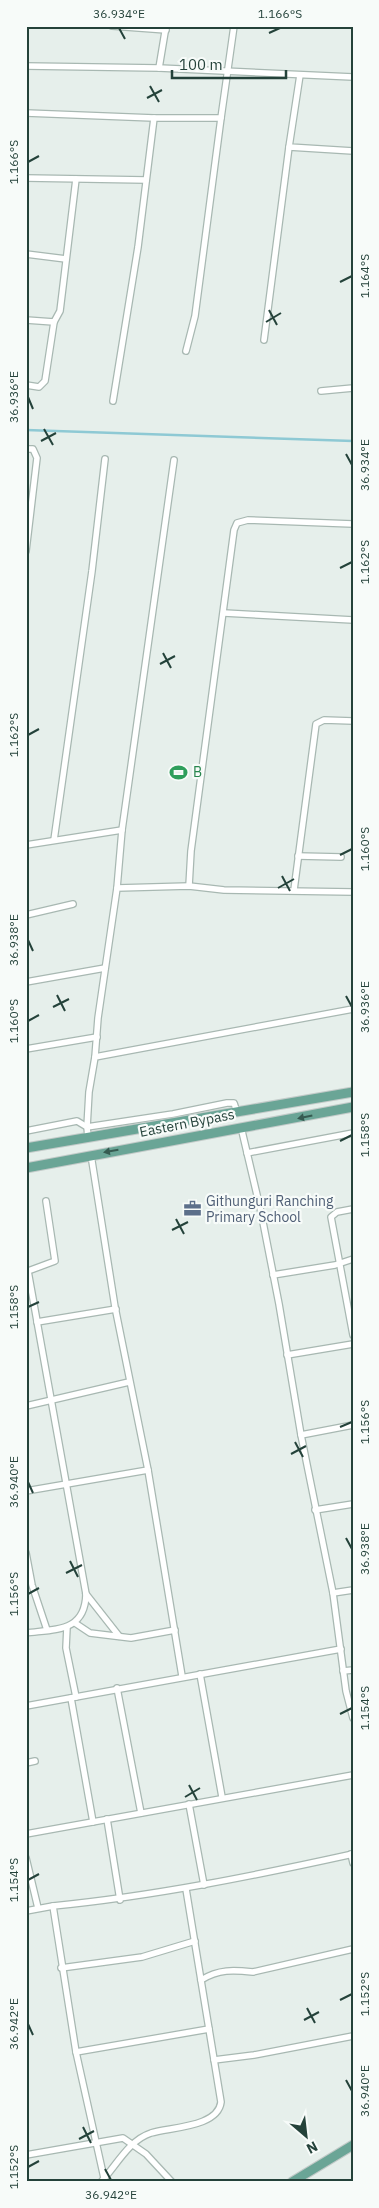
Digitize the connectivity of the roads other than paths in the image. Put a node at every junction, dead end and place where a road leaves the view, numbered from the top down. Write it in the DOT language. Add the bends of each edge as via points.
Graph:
graph roads {
  1 [pos="112,26"];
  2 [pos="234,26"];
  3 [pos="166,28"];
  4 [pos="26,66"];
  5 [pos="159,68"];
  6 [pos="227,71"];
  7 [pos="300,75"];
  8 [pos="353,77"];
  9 [pos="26,113"];
  10 [pos="154,118"];
  11 [pos="221,118"];
  12 [pos="289,147"];
  13 [pos="353,151"];
  14 [pos="26,178"];
  15 [pos="76,179"];
  16 [pos="146,180"];
  17 [pos="26,254"];
  18 [pos="66,259"];
  19 [pos="26,320"];
  20 [pos="54,322"];
  21 [pos="264,340"];
  22 [pos="186,351"];
  23 [pos="26,385"];
  24 [pos="353,388"];
  25 [pos="321,391"];
  26 [pos="113,401"];
  27 [pos="29,449"];
  28 [pos="105,459"];
  29 [pos="174,460"];
  30 [pos="28,519"];
  31 [pos="353,524"];
  32 [pos="26,551"];
  33 [pos="224,613"];
  34 [pos="353,620"];
  35 [pos="353,721"];
  36 [pos="122,830"];
  37 [pos="54,840"];
  38 [pos="26,845"];
  39 [pos="298,856"];
  40 [pos="341,857"];
  41 [pos="189,886"];
  42 [pos="116,888"];
  43 [pos="294,890"];
  44 [pos="353,892"];
  45 [pos="73,904"];
  46 [pos="26,915"];
  47 [pos="105,968"];
  48 [pos="26,982"];
  49 [pos="353,1009"];
  50 [pos="97,1037"];
  51 [pos="26,1049"];
  52 [pos="95,1057"];
  53 [pos="353,1092"];
  54 [pos="353,1107"];
  55 [pos="237,1112"];
  56 [pos="241,1127"];
  57 [pos="139,1128"];
  58 [pos="26,1132"];
  59 [pos="87,1132"];
  60 [pos="353,1133"];
  61 [pos="142,1146"];
  62 [pos="26,1148"];
  63 [pos="247,1153"];
  64 [pos="91,1155"];
  65 [pos="26,1168"];
  66 [pos="46,1201"];
  67 [pos="353,1209"];
  68 [pos="353,1259"];
  69 [pos="340,1262"];
  70 [pos="27,1271"];
  71 [pos="274,1275"];
  72 [pos="116,1309"];
  73 [pos="37,1322"];
  74 [pos="353,1334"];
  75 [pos="353,1344"];
  76 [pos="287,1355"];
  77 [pos="129,1382"];
  78 [pos="52,1401"];
  79 [pos="26,1406"];
  80 [pos="353,1425"];
  81 [pos="301,1435"];
  82 [pos="148,1470"];
  83 [pos="68,1484"];
  84 [pos="26,1491"];
  85 [pos="353,1504"];
  86 [pos="315,1510"];
  87 [pos="26,1553"];
  88 [pos="353,1590"];
  89 [pos="333,1593"];
  90 [pos="86,1594"];
  91 [pos="74,1623"];
  92 [pos="67,1627"];
  93 [pos="47,1630"];
  94 [pos="175,1630"];
  95 [pos="26,1633"];
  96 [pos="119,1636"];
  97 [pos="341,1649"];
  98 [pos="353,1670"];
  99 [pos="343,1671"];
  100 [pos="200,1674"];
  101 [pos="182,1676"];
  102 [pos="117,1688"];
  103 [pos="73,1697"];
  104 [pos="26,1706"];
  105 [pos="353,1718"];
  106 [pos="35,1761"];
  107 [pos="26,1763"];
  108 [pos="353,1775"];
  109 [pos="222,1797"];
  110 [pos="189,1804"];
  111 [pos="141,1813"];
  112 [pos="107,1820"];
  113 [pos="94,1822"];
  114 [pos="26,1834"];
  115 [pos="352,1854"];
  116 [pos="26,1858"];
  117 [pos="353,1863"];
  118 [pos="204,1885"];
  119 [pos="186,1889"];
  120 [pos="120,1900"];
  121 [pos="52,1906"];
  122 [pos="38,1908"];
  123 [pos="26,1911"];
  124 [pos="195,1941"];
  125 [pos="353,1949"];
  126 [pos="61,1968"];
  127 [pos="201,1980"];
  128 [pos="209,2029"];
  129 [pos="353,2036"];
  130 [pos="76,2052"];
  131 [pos="214,2060"];
  132 [pos="96,2142"];
  133 [pos="133,2144"];
  134 [pos="353,2145"];
  135 [pos="26,2155"];
  136 [pos="102,2180"];
  137 [pos="172,2182"];
  138 [pos="292,2182"];
  1 -- 3 [label="street"];
  2 -- 6 [label="street"];
  3 -- 5 [label="street"];
  4 -- 5 [label="street"];
  5 -- 6 [label="street"];
  6 -- 7 [label="street"];
  6 -- 11 [label="street"];
  7 -- 8 [label="street"];
  7 -- 12 [label="street"];
  9 -- 10 [label="street"];
  10 -- 11 [label="street"];
  10 -- 16 [label="street"];
  11 -- 22 [label="street" via="195,316"];
  12 -- 13 [label="street"];
  12 -- 21 [label="street"];
  14 -- 15 [label="street"];
  15 -- 16 [label="street"];
  15 -- 18 [label="street"];
  16 -- 26 [label="street"];
  17 -- 18 [label="street"];
  18 -- 20 [label="street" via="60,312"];
  19 -- 20 [label="street"];
  20 -- 23 [label="street" via="45,381 39,387"];
  24 -- 25 [label="street"];
  27 -- 30 [label="street" via="38,458"];
  28 -- 37 [label="street"];
  29 -- 36 [label="street"];
  30 -- 32 [label="street"];
  31 -- 33 [label="street" via="240,520 234,530"];
  33 -- 34 [label="street"];
  33 -- 41 [label="street"];
  35 -- 39 [label="street" via="324,720 316,724"];
  36 -- 37 [label="street"];
  36 -- 42 [label="street"];
  37 -- 38 [label="street"];
  39 -- 40 [label="street"];
  39 -- 43 [label="street"];
  41 -- 42 [label="street"];
  41 -- 43 [label="street" via="224,890"];
  42 -- 47 [label="street"];
  43 -- 44 [label="street"];
  45 -- 46 [label="street"];
  47 -- 48 [label="street"];
  47 -- 50 [label="street"];
  49 -- 52 [label="street"];
  50 -- 51 [label="street"];
  50 -- 52 [label="street"];
  52 -- 59 [label="street"];
  53 -- 55 [label="main road, Eastern Bypass"];
  54 -- 56 [label="main road, Eastern Bypass, one-way"];
  55 -- 57 [label="main road, Eastern Bypass"];
  55 -- 59 [label="street" via="234,1103 227,1103"];
  56 -- 61 [label="main road, Eastern Bypass"];
  56 -- 63 [label="street"];
  57 -- 59 [label="main road, Eastern Bypass"];
  57 -- 61 [label="main road"];
  58 -- 59 [label="street" via="78,1121"];
  59 -- 62 [label="main road, Eastern Bypass"];
  60 -- 63 [label="street"];
  61 -- 64 [label="main road, Eastern Bypass, one-way"];
  63 -- 71 [label="street"];
  64 -- 65 [label="main road, Eastern Bypass"];
  64 -- 72 [label="street"];
  66 -- 70 [label="street" via="55,1261"];
  67 -- 69 [label="street" via="332,1215"];
  68 -- 69 [label="street"];
  69 -- 71 [label="street"];
  69 -- 74 [label="street"];
  70 -- 73 [label="street"];
  71 -- 76 [label="street"];
  72 -- 73 [label="street"];
  72 -- 77 [label="street"];
  73 -- 78 [label="street"];
  75 -- 76 [label="street"];
  76 -- 81 [label="street"];
  77 -- 78 [label="street"];
  77 -- 82 [label="street"];
  78 -- 79 [label="street"];
  78 -- 83 [label="street"];
  80 -- 81 [label="street"];
  81 -- 86 [label="street"];
  82 -- 83 [label="street"];
  82 -- 94 [label="street"];
  83 -- 84 [label="street"];
  83 -- 90 [label="street"];
  85 -- 86 [label="street"];
  86 -- 89 [label="street"];
  87 -- 93 [label="street"];
  88 -- 89 [label="street"];
  89 -- 97 [label="street"];
  90 -- 91 [label="street" via="84,1611"];
  90 -- 96 [label="street"];
  91 -- 92 [label="street"];
  91 -- 96 [label="street" via="90,1633"];
  92 -- 93 [label="street"];
  92 -- 103 [label="street" via="66,1648"];
  93 -- 95 [label="street"];
  94 -- 96 [label="street" via="140,1638"];
  94 -- 101 [label="street"];
  97 -- 99 [label="street"];
  97 -- 100 [label="street"];
  98 -- 99 [label="street"];
  99 -- 105 [label="street"];
  100 -- 101 [label="street"];
  100 -- 109 [label="street"];
  101 -- 102 [label="street"];
  102 -- 103 [label="street"];
  102 -- 111 [label="street"];
  103 -- 104 [label="street"];
  103 -- 113 [label="street"];
  106 -- 107 [label="street"];
  108 -- 109 [label="street"];
  109 -- 110 [label="street"];
  110 -- 111 [label="street"];
  110 -- 118 [label="street"];
  111 -- 112 [label="street"];
  112 -- 113 [label="street"];
  112 -- 120 [label="street"];
  113 -- 114 [label="street"];
  115 -- 117 [label="street"];
  115 -- 118 [label="street"];
  116 -- 122 [label="street"];
  118 -- 119 [label="street"];
  119 -- 120 [label="street"];
  119 -- 124 [label="street"];
  120 -- 121 [label="street"];
  121 -- 122 [label="street"];
  121 -- 126 [label="street"];
  122 -- 123 [label="street"];
  124 -- 126 [label="street" via="142,1957"];
  124 -- 127 [label="street"];
  125 -- 127 [label="street" via="253,1972 239,1969 219,1972"];
  126 -- 130 [label="street"];
  127 -- 128 [label="street"];
  128 -- 130 [label="street"];
  128 -- 131 [label="street"];
  129 -- 131 [label="street"];
  130 -- 132 [label="street"];
  131 -- 133 [label="street" via="221,2102 218,2112 202,2121 150,2134"];
  132 -- 133 [label="street" via="119,2137"];
  132 -- 135 [label="street"];
  132 -- 136 [label="street"];
  133 -- 136 [label="street"];
  133 -- 137 [label="street"];
  134 -- 138 [label="main road"];
}
